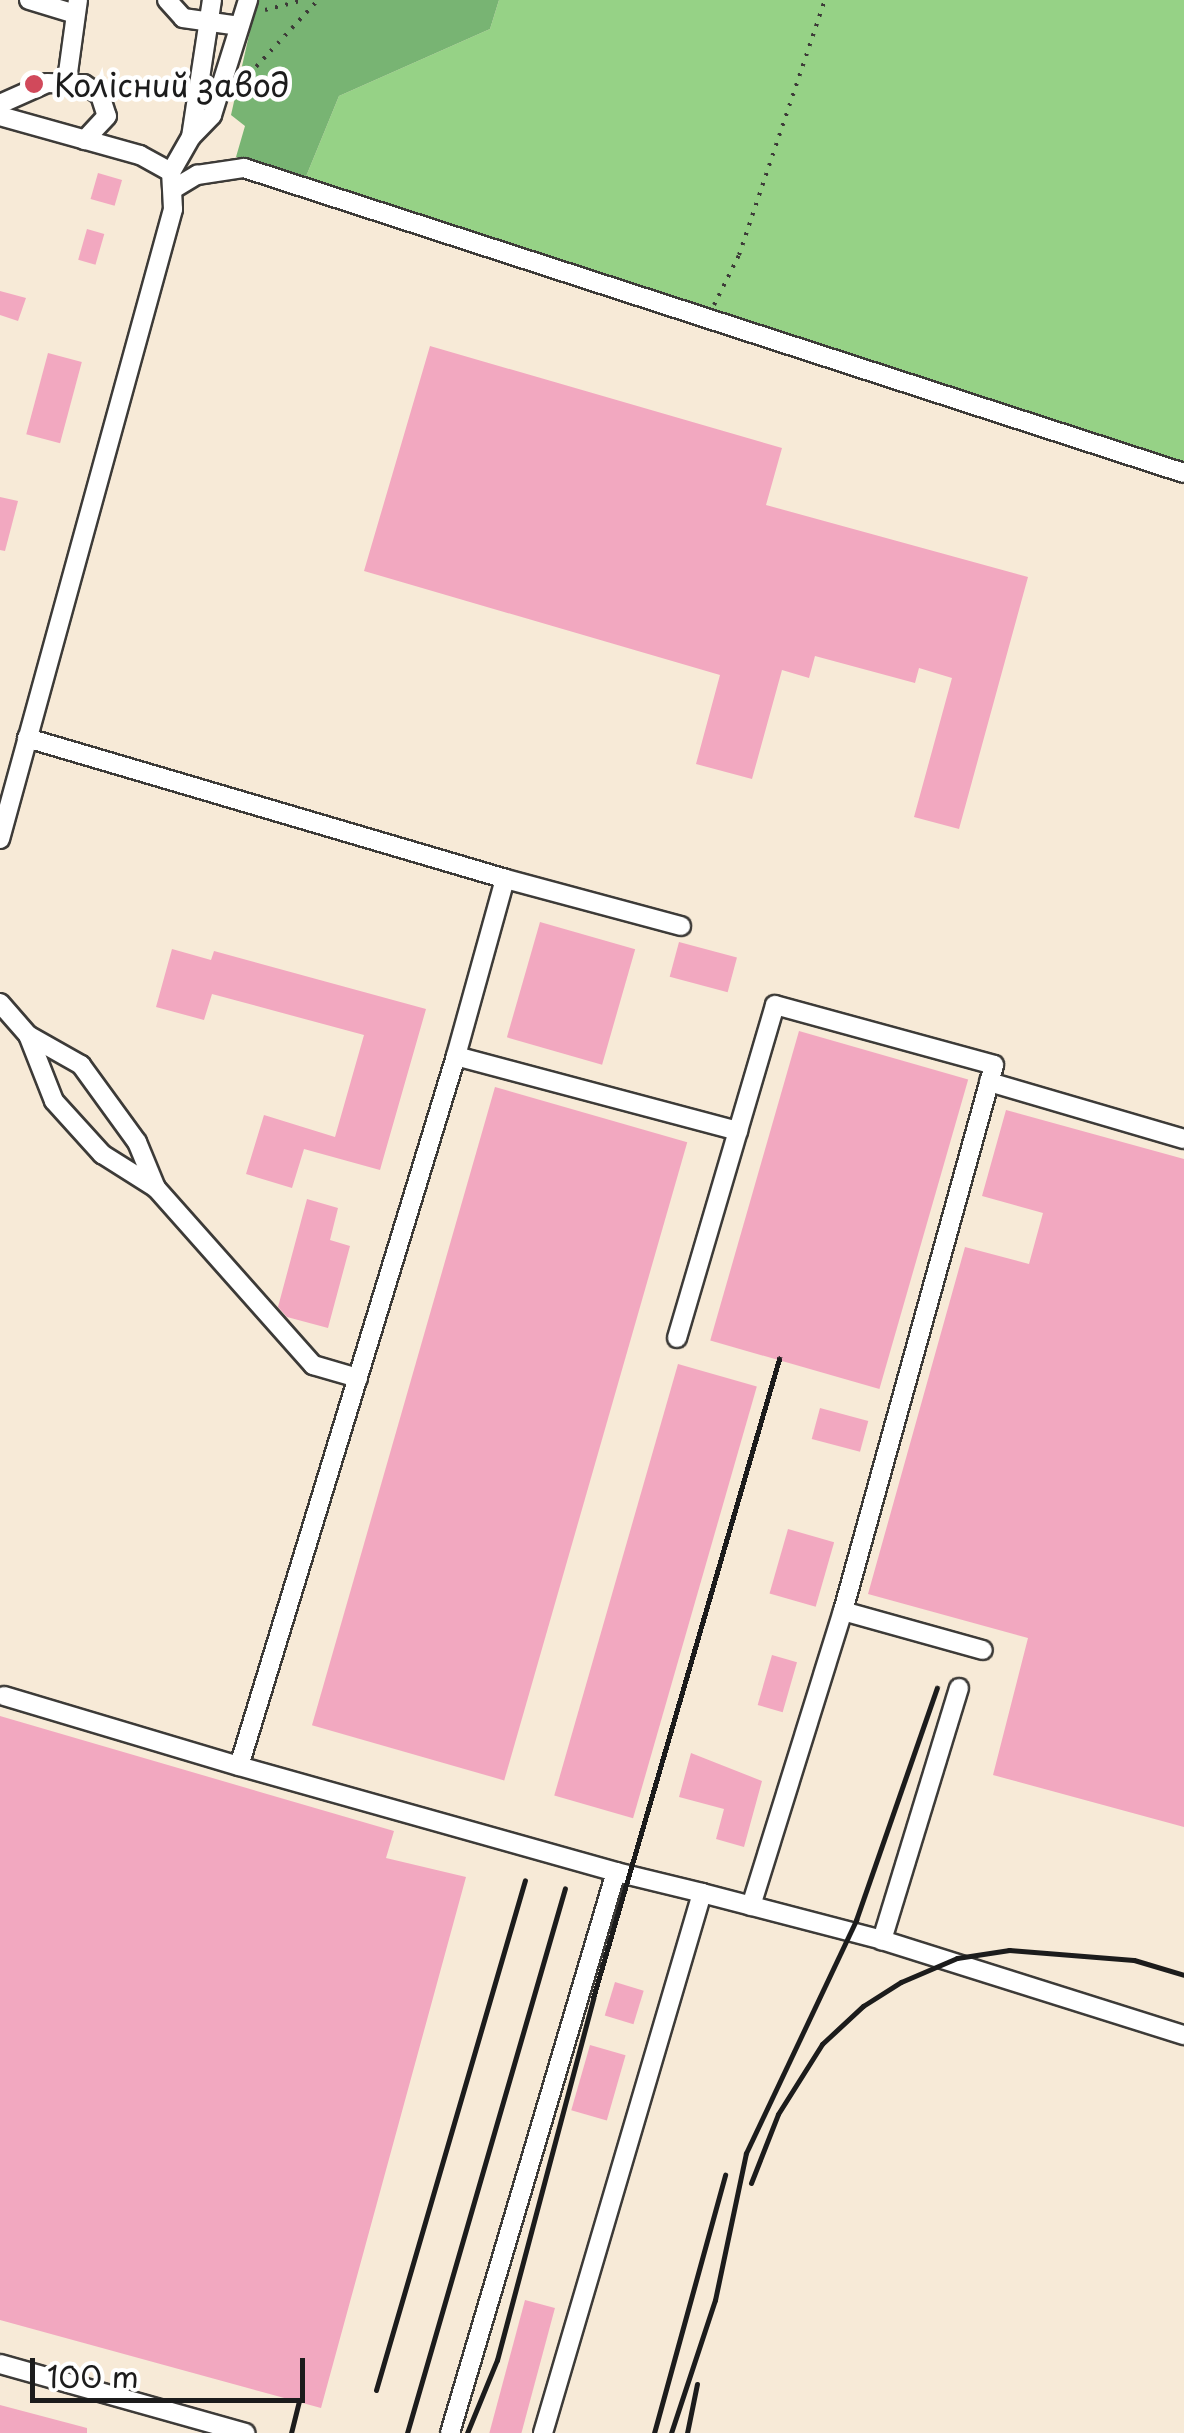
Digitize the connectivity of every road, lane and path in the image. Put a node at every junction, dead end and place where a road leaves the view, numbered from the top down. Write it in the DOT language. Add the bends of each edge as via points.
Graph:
graph roads {
  1 [pos="30,0"];
  2 [pos="167,0"];
  3 [pos="212,0"];
  4 [pos="304,0"];
  5 [pos="318,0"];
  6 [pos="825,0"];
  7 [pos="76,7"];
  8 [pos="243,14"];
  9 [pos="205,25"];
  10 [pos="67,80"];
  11 [pos="238,86"];
  12 [pos="0,104"];
  13 [pos="106,105"];
  14 [pos="0,116"];
  15 [pos="192,137"];
  16 [pos="85,140"];
  17 [pos="122,150"];
  18 [pos="173,180"];
  19 [pos="709,316"];
  20 [pos="1184,473"];
  21 [pos="27,738"];
  22 [pos="0,839"];
  23 [pos="505,879"];
  24 [pos="681,926"];
  25 [pos="0,1004"];
  26 [pos="28,1035"];
  27 [pos="456,1056"];
  28 [pos="990,1082"];
  29 [pos="738,1131"];
  30 [pos="1184,1138"];
  31 [pos="156,1188"];
  32 [pos="677,1338"];
  33 [pos="358,1378"];
  34 [pos="843,1611"];
  35 [pos="984,1650"];
  36 [pos="959,1688"];
  37 [pos="4,1696"];
  38 [pos="240,1766"];
  39 [pos="616,1872"];
  40 [pos="702,1893"];
  41 [pos="751,1906"];
  42 [pos="882,1940"];
  43 [pos="1184,2036"];
  44 [pos="0,2364"];
  45 [pos="246,2433"];
  46 [pos="450,2433"];
  47 [pos="543,2433"];
  1 -- 7 [label="street"];
  2 -- 9 [label="street" via="183,18"];
  3 -- 9 [label="street"];
  4 -- 8 [label="path"];
  5 -- 11 [label="path"];
  6 -- 19 [label="path" via="739,255"];
  7 -- 10 [label="street"];
  8 -- 9 [label="street"];
  8 -- 15 [label="street" via="212,115"];
  9 -- 15 [label="street"];
  10 -- 12 [label="street"];
  10 -- 13 [label="street" via="94,89"];
  13 -- 16 [label="street" via="106,123"];
  13 -- 17 [label="street"];
  14 -- 16 [label="street"];
  15 -- 18 [label="street"];
  16 -- 17 [label="street"];
  17 -- 18 [label="street"];
  18 -- 19 [label="street" via="244,168"];
  18 -- 21 [label="street"];
  19 -- 20 [label="street"];
  21 -- 22 [label="street"];
  21 -- 23 [label="street"];
  23 -- 24 [label="street"];
  23 -- 27 [label="street"];
  25 -- 26 [label="street"];
  26 -- 31 [label="street" via="82,1065 138,1142"];
  26 -- 31 [label="street" via="54,1102 102,1154"];
  27 -- 29 [label="street"];
  27 -- 33 [label="street"];
  28 -- 29 [label="street" via="994,1065 776,1005"];
  28 -- 30 [label="street"];
  28 -- 34 [label="street"];
  29 -- 32 [label="street"];
  31 -- 33 [label="street" via="313,1365"];
  33 -- 38 [label="street"];
  34 -- 35 [label="street"];
  34 -- 41 [label="street"];
  36 -- 42 [label="street"];
  37 -- 38 [label="street"];
  38 -- 39 [label="street"];
  39 -- 40 [label="street"];
  39 -- 46 [label="street"];
  40 -- 41 [label="street"];
  40 -- 47 [label="street"];
  41 -- 42 [label="street"];
  42 -- 43 [label="street"];
  44 -- 45 [label="street"];
}
